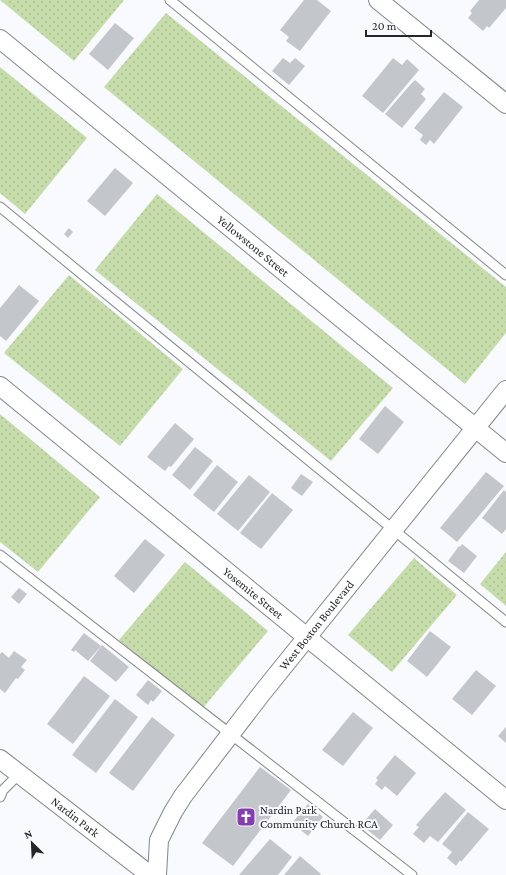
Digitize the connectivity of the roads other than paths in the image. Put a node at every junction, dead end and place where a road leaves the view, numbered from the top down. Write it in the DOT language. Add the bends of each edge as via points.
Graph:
graph roads {
  1 [pos="170,0"];
  2 [pos="378,0"];
  3 [pos="0,39"];
  4 [pos="506,104"];
  5 [pos="0,207"];
  6 [pos="506,275"];
  7 [pos="0,386"];
  8 [pos="506,390"];
  9 [pos="475,428"];
  10 [pos="506,453"];
  11 [pos="393,529"];
  12 [pos="0,555"];
  13 [pos="506,622"];
  14 [pos="307,637"];
  15 [pos="230,734"];
  16 [pos="0,759"];
  17 [pos="19,774"];
  18 [pos="0,797"];
  19 [pos="506,800"];
  20 [pos="150,875"];
  21 [pos="157,875"];
  22 [pos="412,875"];
  1 -- 6 [label="lane"];
  2 -- 4 [label="street"];
  3 -- 9 [label="street, Yellowstone Street"];
  5 -- 11 [label="lane"];
  7 -- 14 [label="street, Yosemite Street"];
  8 -- 9 [label="street, West Boston Boulevard"];
  9 -- 10 [label="street, Yellowstone Street"];
  9 -- 11 [label="street, West Boston Boulevard"];
  11 -- 13 [label="lane"];
  11 -- 14 [label="street, West Boston Boulevard"];
  12 -- 15 [label="lane"];
  14 -- 15 [label="street, West Boston Boulevard"];
  14 -- 19 [label="street, Yosemite Street"];
  15 -- 21 [label="street, West Boston Boulevard" via="173,812 159,840"];
  15 -- 22 [label="lane"];
  16 -- 17 [label="street, Nardin Park"];
  17 -- 18 [label="lane" via="2,790"];
  17 -- 20 [label="street, Nardin Park"];
}
